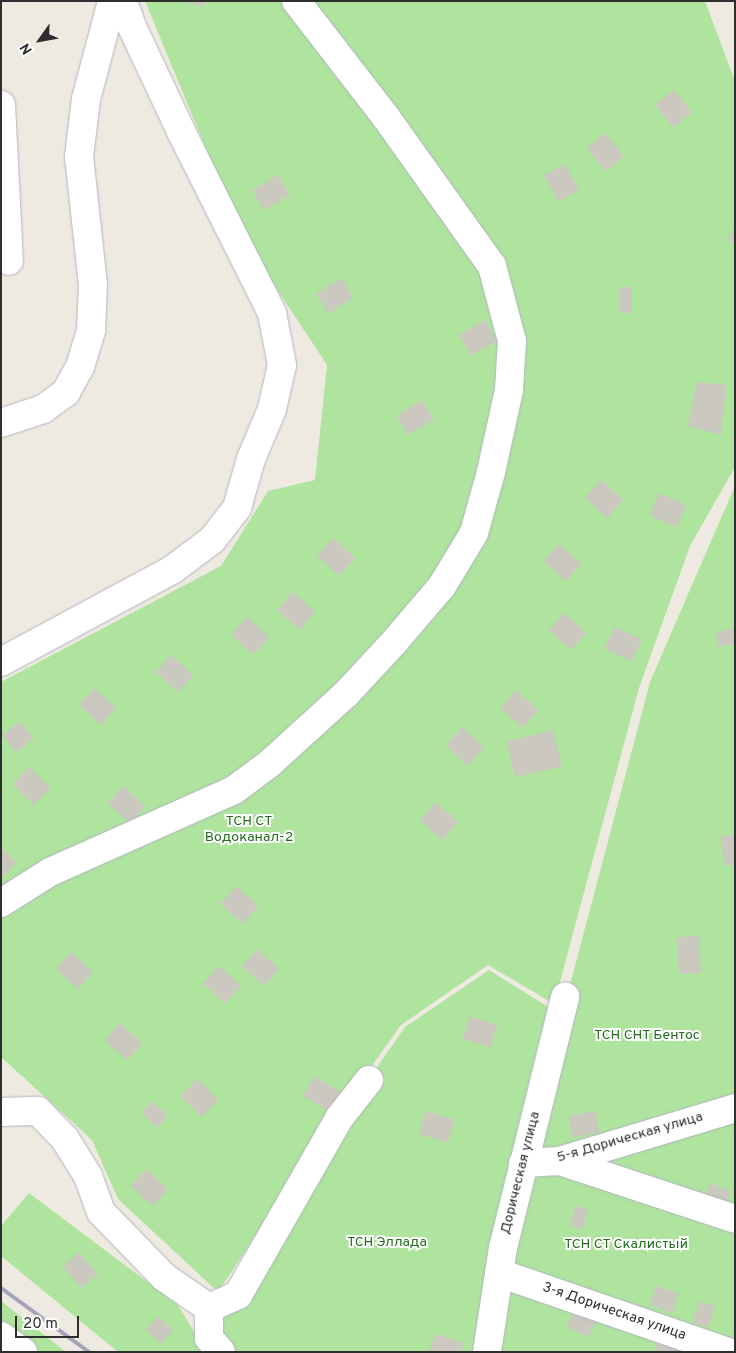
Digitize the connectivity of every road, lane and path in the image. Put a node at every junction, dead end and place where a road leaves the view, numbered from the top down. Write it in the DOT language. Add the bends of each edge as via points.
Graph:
graph roads {
  1 [pos="112,1"];
  2 [pos="123,1"];
  3 [pos="296,1"];
  4 [pos="1,105"];
  5 [pos="9,261"];
  6 [pos="1,423"];
  7 [pos="1,662"];
  8 [pos="1,903"];
  9 [pos="565,997"];
  10 [pos="369,1080"];
  11 [pos="735,1108"];
  12 [pos="1,1112"];
  13 [pos="560,1161"];
  14 [pos="524,1162"];
  15 [pos="735,1219"];
  16 [pos="499,1273"];
  17 [pos="210,1308"];
  18 [pos="1,1336"];
  19 [pos="23,1352"];
  20 [pos="221,1352"];
  21 [pos="488,1352"];
  22 [pos="729,1352"];
  1 -- 6 [label="lane" via="86,99 78,156 93,285 91,330 80,367 66,392 42,409"];
  2 -- 7 [label="lane" via="173,114 272,313 282,365 272,409 251,459 237,508 212,540 172,570"];
  3 -- 8 [label="lane" via="385,116 492,266 512,341 509,390 474,533 442,586 396,640 346,694 269,764 234,790 50,872"];
  4 -- 5 [label="lane"];
  9 -- 14 [label="lane, Дорическая улица"];
  10 -- 17 [label="lane" via="340,1117 238,1295"];
  11 -- 13 [label="lane, 5-я Дорическая улица"];
  12 -- 17 [label="lane" via="38,1112 65,1139 88,1176 101,1212 164,1277"];
  13 -- 14 [label="lane, 5-я Дорическая улица"];
  13 -- 15 [label="lane"];
  14 -- 16 [label="lane, Дорическая улица"];
  16 -- 21 [label="lane, Дорическая улица"];
  16 -- 22 [label="lane, 3-я Дорическая улица"];
  17 -- 20 [label="lane" via="209,1338"];
  18 -- 19 [label="lane"];
}
